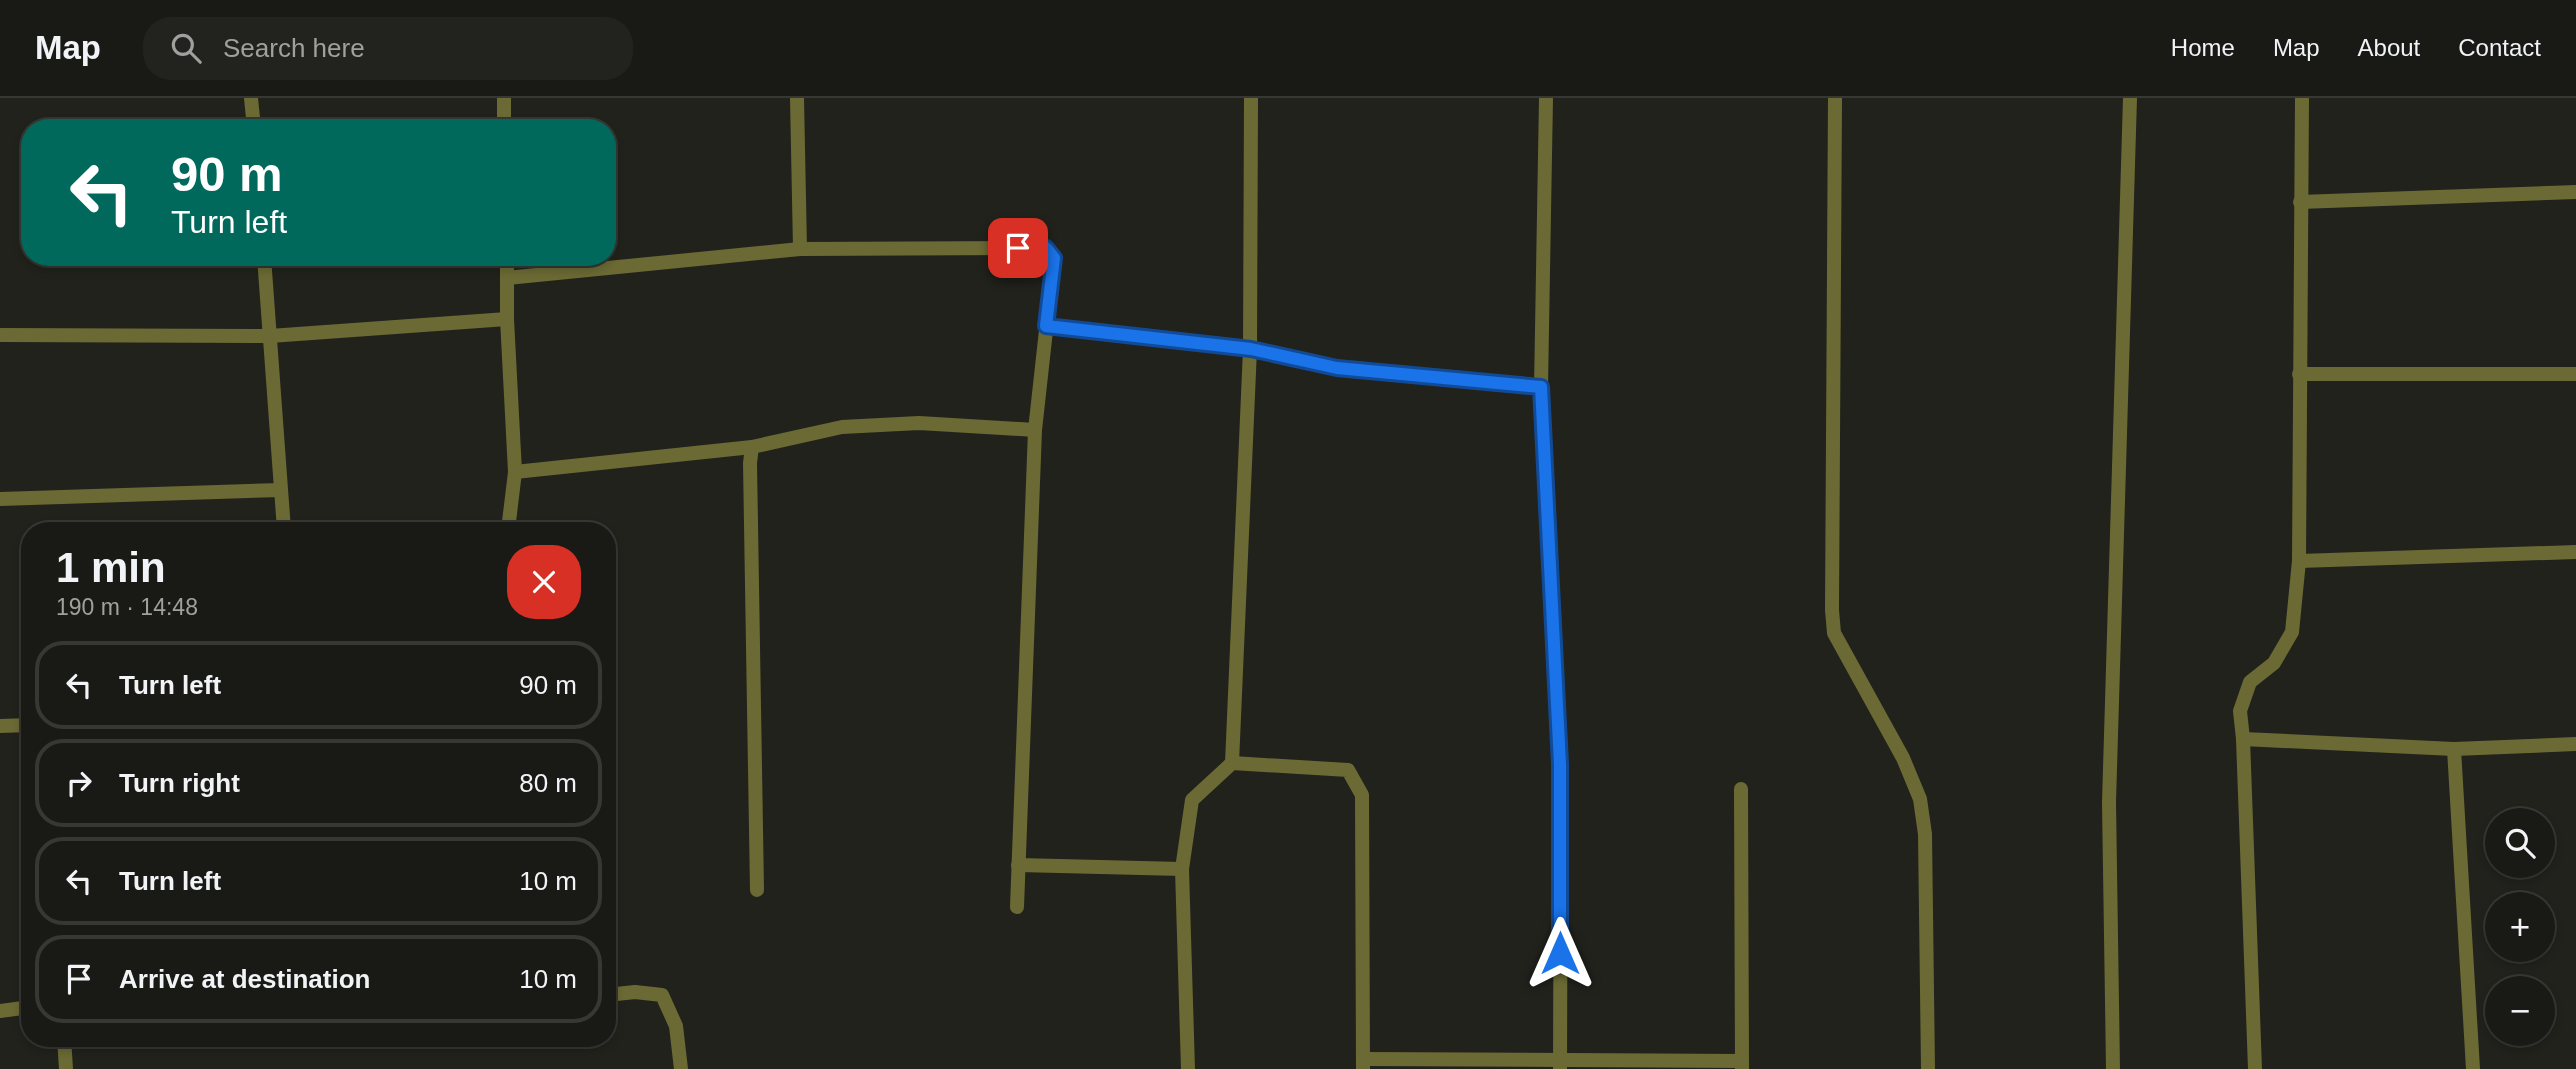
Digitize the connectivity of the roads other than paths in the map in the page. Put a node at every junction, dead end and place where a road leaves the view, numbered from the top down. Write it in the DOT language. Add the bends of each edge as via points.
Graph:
graph roads {
  1 [pos="251,98"];
  2 [pos="503,98"];
  3 [pos="797,98"];
  4 [pos="1251,98"];
  5 [pos="1546,98"];
  6 [pos="1835,98"];
  7 [pos="2130,98"];
  8 [pos="2302,98"];
  9 [pos="253,119"];
  10 [pos="504,119"];
  11 [pos="2576,192"];
  12 [pos="2301,202"];
  13 [pos="800,249"];
  14 [pos="265,266"];
  15 [pos="507,266"];
  16 [pos="507,278"];
  17 [pos="507,319"];
  18 [pos="1046,326"];
  19 [pos="0,335"];
  20 [pos="270,336"];
  21 [pos="1251,349"];
  22 [pos="2299,374"];
  23 [pos="2576,374"];
  24 [pos="1541,387"];
  25 [pos="1035,430"];
  26 [pos="752,447"];
  27 [pos="515,472"];
  28 [pos="281,490"];
  29 [pos="0,499"];
  30 [pos="283,522"];
  31 [pos="509,522"];
  32 [pos="2576,552"];
  33 [pos="2299,561"];
  34 [pos="21,725"];
  35 [pos="0,726"];
  36 [pos="2243,739"];
  37 [pos="2576,744"];
  38 [pos="2454,749"];
  39 [pos="1232,763"];
  40 [pos="1741,789"];
  41 [pos="1018,865"];
  42 [pos="1182,869"];
  43 [pos="757,890"];
  44 [pos="1017,907"];
  45 [pos="616,994"];
  46 [pos="21,1008"];
  47 [pos="0,1011"];
  48 [pos="65,1047"];
  49 [pos="1363,1064"];
  50 [pos="1560,1065"];
  51 [pos="1742,1065"];
  52 [pos="66,1069"];
  53 [pos="681,1069"];
  54 [pos="1188,1069"];
  55 [pos="1928,1069"];
  56 [pos="2113,1069"];
  57 [pos="2255,1069"];
  58 [pos="2473,1069"];
  1 -- 9 [label="street"];
  2 -- 10 [label="street"];
  3 -- 13 [label="street"];
  4 -- 21 [label="street"];
  5 -- 24 [label="street"];
  6 -- 55 [label="street" via="1832,610 1835,633 1903,758 1920,799 1925,834"];
  7 -- 56 [label="street" via="2109,802"];
  8 -- 12 [label="street"];
  11 -- 12 [label="street"];
  12 -- 22 [label="street"];
  13 -- 16 [label="street"];
  13 -- 18 [label="street" via="1046,248 1054,258"];
  14 -- 20 [label="street"];
  15 -- 16 [label="street"];
  16 -- 17 [label="street"];
  17 -- 20 [label="street"];
  17 -- 27 [label="street"];
  18 -- 21 [label="street"];
  18 -- 25 [label="street"];
  19 -- 20 [label="street"];
  20 -- 28 [label="street"];
  21 -- 24 [label="street" via="1337,368"];
  21 -- 39 [label="street"];
  22 -- 23 [label="street"];
  22 -- 33 [label="street"];
  24 -- 50 [label="street" via="1560,764"];
  25 -- 26 [label="street" via="919,423 842,427"];
  25 -- 41 [label="street"];
  26 -- 27 [label="street"];
  26 -- 43 [label="street"];
  27 -- 31 [label="street"];
  28 -- 29 [label="street"];
  28 -- 30 [label="street"];
  32 -- 33 [label="street"];
  33 -- 36 [label="street" via="2292,632 2274,663 2250,682 2240,711"];
  34 -- 35 [label="street"];
  36 -- 38 [label="street"];
  36 -- 57 [label="street"];
  37 -- 38 [label="street"];
  38 -- 58 [label="street"];
  39 -- 42 [label="street" via="1192,800"];
  39 -- 49 [label="street" via="1348,770 1362,795"];
  40 -- 51 [label="street"];
  41 -- 42 [label="street"];
  41 -- 44 [label="street"];
  42 -- 54 [label="street"];
  45 -- 53 [label="street" via="663,995 676,1026"];
  46 -- 47 [label="street"];
  48 -- 52 [label="street"];
  49 -- 50 [label="street"];
  50 -- 51 [label="street"];
}
